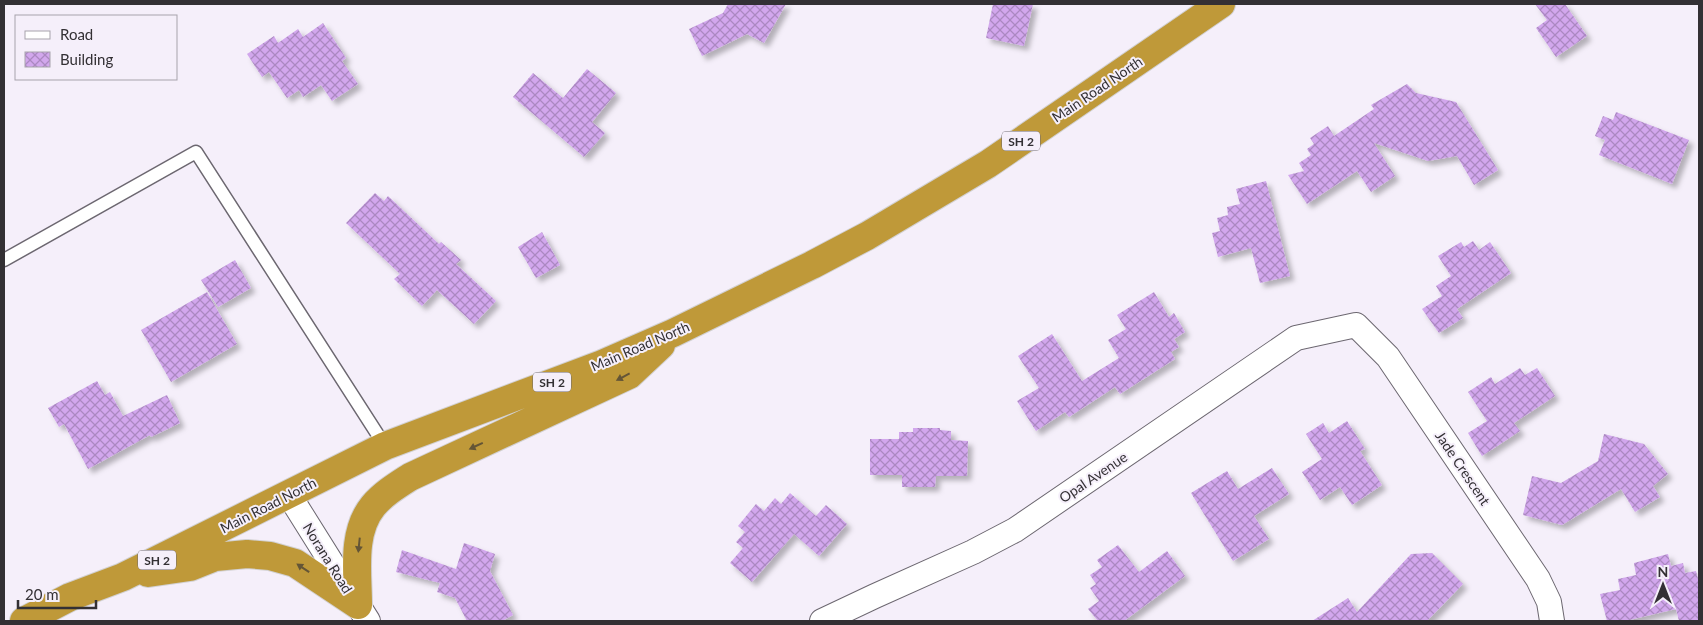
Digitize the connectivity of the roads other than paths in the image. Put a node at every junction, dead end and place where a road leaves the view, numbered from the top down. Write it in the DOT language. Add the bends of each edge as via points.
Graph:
graph roads {
  1 [pos="1221,4"];
  2 [pos="4,260"];
  3 [pos="1356,325"];
  4 [pos="673,333"];
  5 [pos="385,446"];
  6 [pos="289,495"];
  7 [pos="123,577"];
  8 [pos="363,613"];
  9 [pos="831,619"];
  10 [pos="24,621"];
  11 [pos="1552,621"];
  1 -- 4 [label="highway, Main Road North / SH 2" via="980,169 868,236"];
  2 -- 5 [label="lane" via="196,152"];
  3 -- 9 [label="street, Opal Avenue" via="1296,338 1015,530"];
  3 -- 11 [label="street, Jade Crescent" via="1388,357 1538,579 1549,602"];
  4 -- 5 [label="highway, Main Road North / SH 2" via="602,364"];
  4 -- 8 [label="highway, one-way" via="629,375 410,477 388,491 372,507 358,544"];
  5 -- 6 [label="highway, Main Road North / SH 2"];
  6 -- 7 [label="highway, Main Road North / SH 2"];
  6 -- 8 [label="street, Norana Road"];
  8 -- 7 [label="highway, one-way" via="295,563 270,556 247,554 215,558 190,567"];
  7 -- 10 [label="highway, Main Road North / SH 2" via="70,597"];
}
